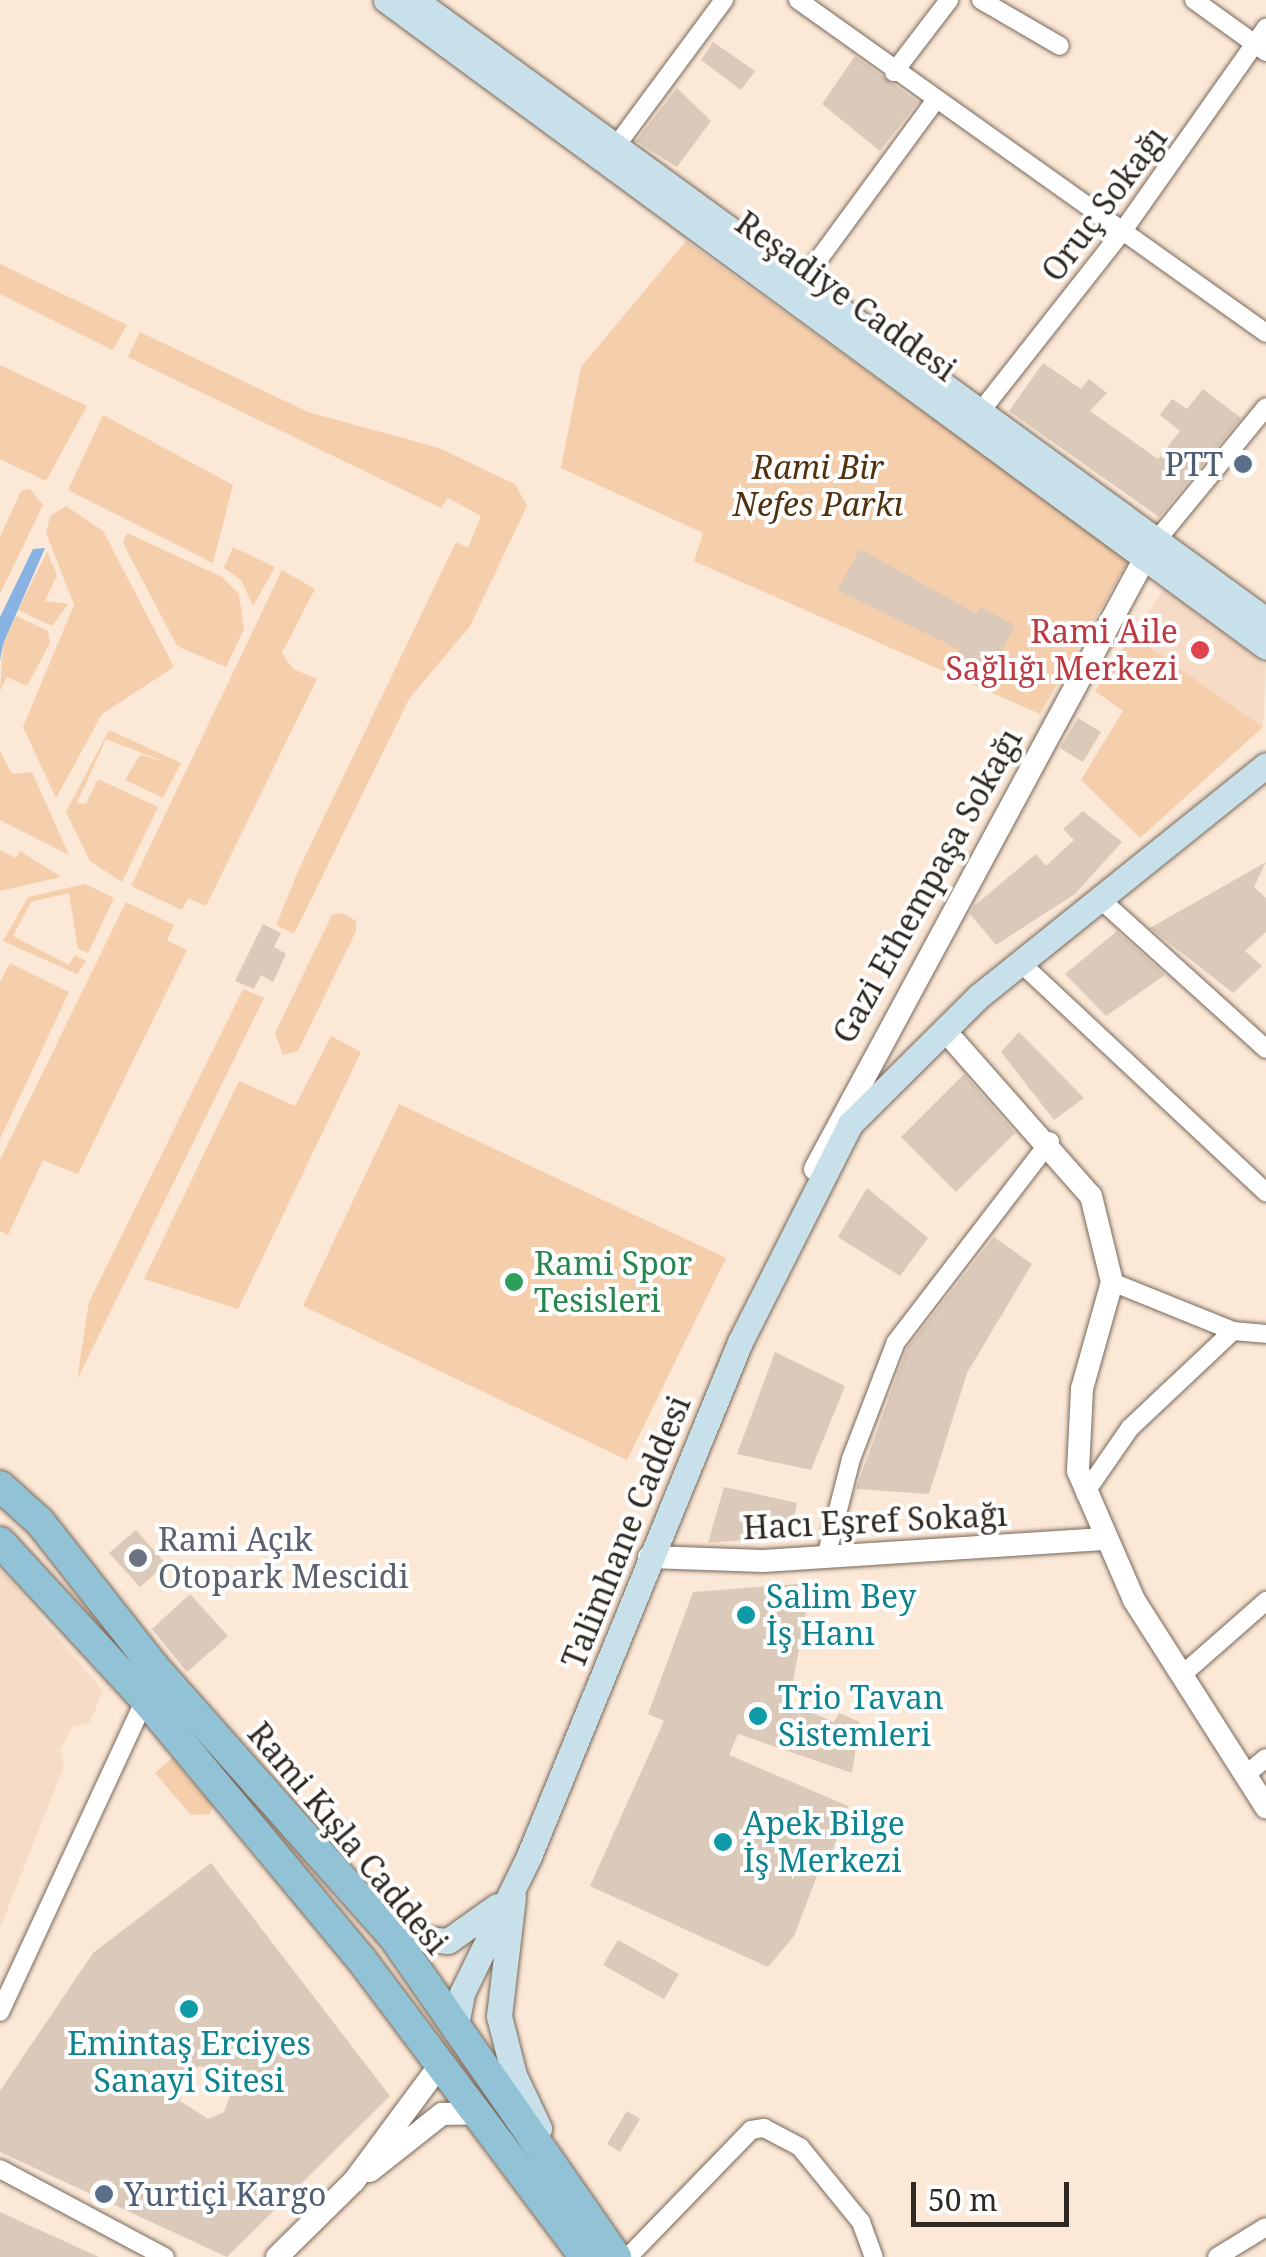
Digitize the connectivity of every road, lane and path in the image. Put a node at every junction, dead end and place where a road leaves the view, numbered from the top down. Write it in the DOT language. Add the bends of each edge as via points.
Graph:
graph roads {
  1 [pos="386,0"];
  2 [pos="724,0"];
  3 [pos="798,0"];
  4 [pos="948,0"];
  5 [pos="981,0"];
  6 [pos="1194,0"];
  7 [pos="432,4"];
  8 [pos="1262,41"];
  9 [pos="1060,46"];
  10 [pos="894,72"];
  11 [pos="934,102"];
  12 [pos="616,146"];
  13 [pos="1122,232"];
  14 [pos="802,282"];
  15 [pos="1266,332"];
  16 [pos="1266,407"];
  17 [pos="976,419"];
  18 [pos="1151,549"];
  19 [pos="1266,620"];
  20 [pos="1266,647"];
  21 [pos="1264,765"];
  22 [pos="1099,898"];
  23 [pos="1023,966"];
  24 [pos="950,1036"];
  25 [pos="1266,1049"];
  26 [pos="1050,1142"];
  27 [pos="1266,1192"];
  28 [pos="806,1199"];
  29 [pos="1112,1282"];
  30 [pos="1233,1331"];
  31 [pos="1266,1334"];
  32 [pos="0,1486"];
  33 [pos="1085,1493"];
  34 [pos="1103,1539"];
  35 [pos="0,1542"];
  36 [pos="649,1557"];
  37 [pos="826,1557"];
  38 [pos="1266,1601"];
  39 [pos="154,1667"];
  40 [pos="1183,1674"];
  41 [pos="145,1699"];
  42 [pos="1266,1758"];
  43 [pos="1248,1774"];
  44 [pos="1266,1807"];
  45 [pos="512,1893"];
  46 [pos="393,1936"];
  47 [pos="0,2012"];
  48 [pos="455,2030"];
  49 [pos="442,2062"];
  50 [pos="481,2113"];
  51 [pos="0,2169"];
  52 [pos="559,2179"];
  53 [pos="354,2181"];
  54 [pos="1266,2227"];
  55 [pos="165,2257"];
  56 [pos="277,2257"];
  57 [pos="585,2257"];
  58 [pos="616,2257"];
  59 [pos="628,2257"];
  60 [pos="874,2257"];
  61 [pos="1218,2257"];
  1 -- 17 [label="main road, Reşadiye Caddesi"];
  2 -- 12 [label="street"];
  3 -- 10 [label="street"];
  4 -- 10 [label="street"];
  5 -- 9 [label="street"];
  6 -- 8 [label="street"];
  7 -- 12 [label="main road, Reşadiye Caddesi"];
  8 -- 13 [label="street, Oruç Sokağı"];
  10 -- 11 [label="street"];
  11 -- 13 [label="street"];
  11 -- 14 [label="street"];
  12 -- 14 [label="main road, Reşadiye Caddesi"];
  13 -- 15 [label="street"];
  13 -- 17 [label="street, Oruç Sokağı"];
  14 -- 17 [label="main road, Reşadiye Caddesi"];
  16 -- 18 [label="street"];
  17 -- 18 [label="main road, Reşadiye Caddesi"];
  18 -- 19 [label="main road, Reşadiye Caddesi"];
  18 -- 20 [label="main road, Reşadiye Caddesi"];
  18 -- 28 [label="street, Gazi Ethempaşa Sokağı" via="840,1114"];
  21 -- 22 [label="main road, Talimhane Caddesi"];
  22 -- 23 [label="main road, Talimhane Caddesi"];
  22 -- 25 [label="street"];
  23 -- 24 [label="main road, Talimhane Caddesi"];
  23 -- 27 [label="street"];
  24 -- 26 [label="street"];
  24 -- 28 [label="main road, Talimhane Caddesi" via="854,1136"];
  26 -- 29 [label="street" via="1091,1196"];
  26 -- 37 [label="street" via="896,1342 851,1459"];
  28 -- 36 [label="main road, Talimhane Caddesi"];
  29 -- 30 [label="street"];
  29 -- 33 [label="street" via="1075,1429"];
  30 -- 31 [label="street"];
  30 -- 33 [label="street" via="1130,1428"];
  32 -- 39 [label="main road, Rami Kışla Caddesi" via="40,1522"];
  33 -- 34 [label="street"];
  34 -- 37 [label="street, Hacı Eşref Sokağı"];
  34 -- 40 [label="street"];
  35 -- 41 [label="main road, Rami Kışla Caddesi"];
  36 -- 37 [label="street, Hacı Eşref Sokağı"];
  36 -- 45 [label="main road, Talimhane Caddesi"];
  38 -- 40 [label="street"];
  39 -- 41 [label="main road"];
  39 -- 46 [label="main road, Rami Kışla Caddesi"];
  40 -- 43 [label="street"];
  41 -- 47 [label="street"];
  41 -- 49 [label="main road, Rami Kışla Caddesi"];
  42 -- 43 [label="street"];
  43 -- 44 [label="street"];
  45 -- 46 [label="main road" via="448,1941"];
  45 -- 48 [label="main road, Talimhane Caddesi" via="462,1993"];
  45 -- 52 [label="main road, Talimhane Caddesi" via="499,2016 514,2075"];
  46 -- 48 [label="main road, Rami Kışla Caddesi"];
  48 -- 49 [label="main road"];
  48 -- 52 [label="main road, Rami Kışla Caddesi"];
  49 -- 50 [label="main road, Rami Kışla Caddesi"];
  49 -- 53 [label="street"];
  50 -- 53 [label="street" via="442,2114"];
  50 -- 57 [label="main road, Rami Kışla Caddesi"];
  51 -- 55 [label="street"];
  52 -- 58 [label="main road, Rami Kışla Caddesi"];
  53 -- 56 [label="street"];
  54 -- 61 [label="street"];
  59 -- 60 [label="street" via="751,2130 764,2128 800,2147 861,2222"];
}
